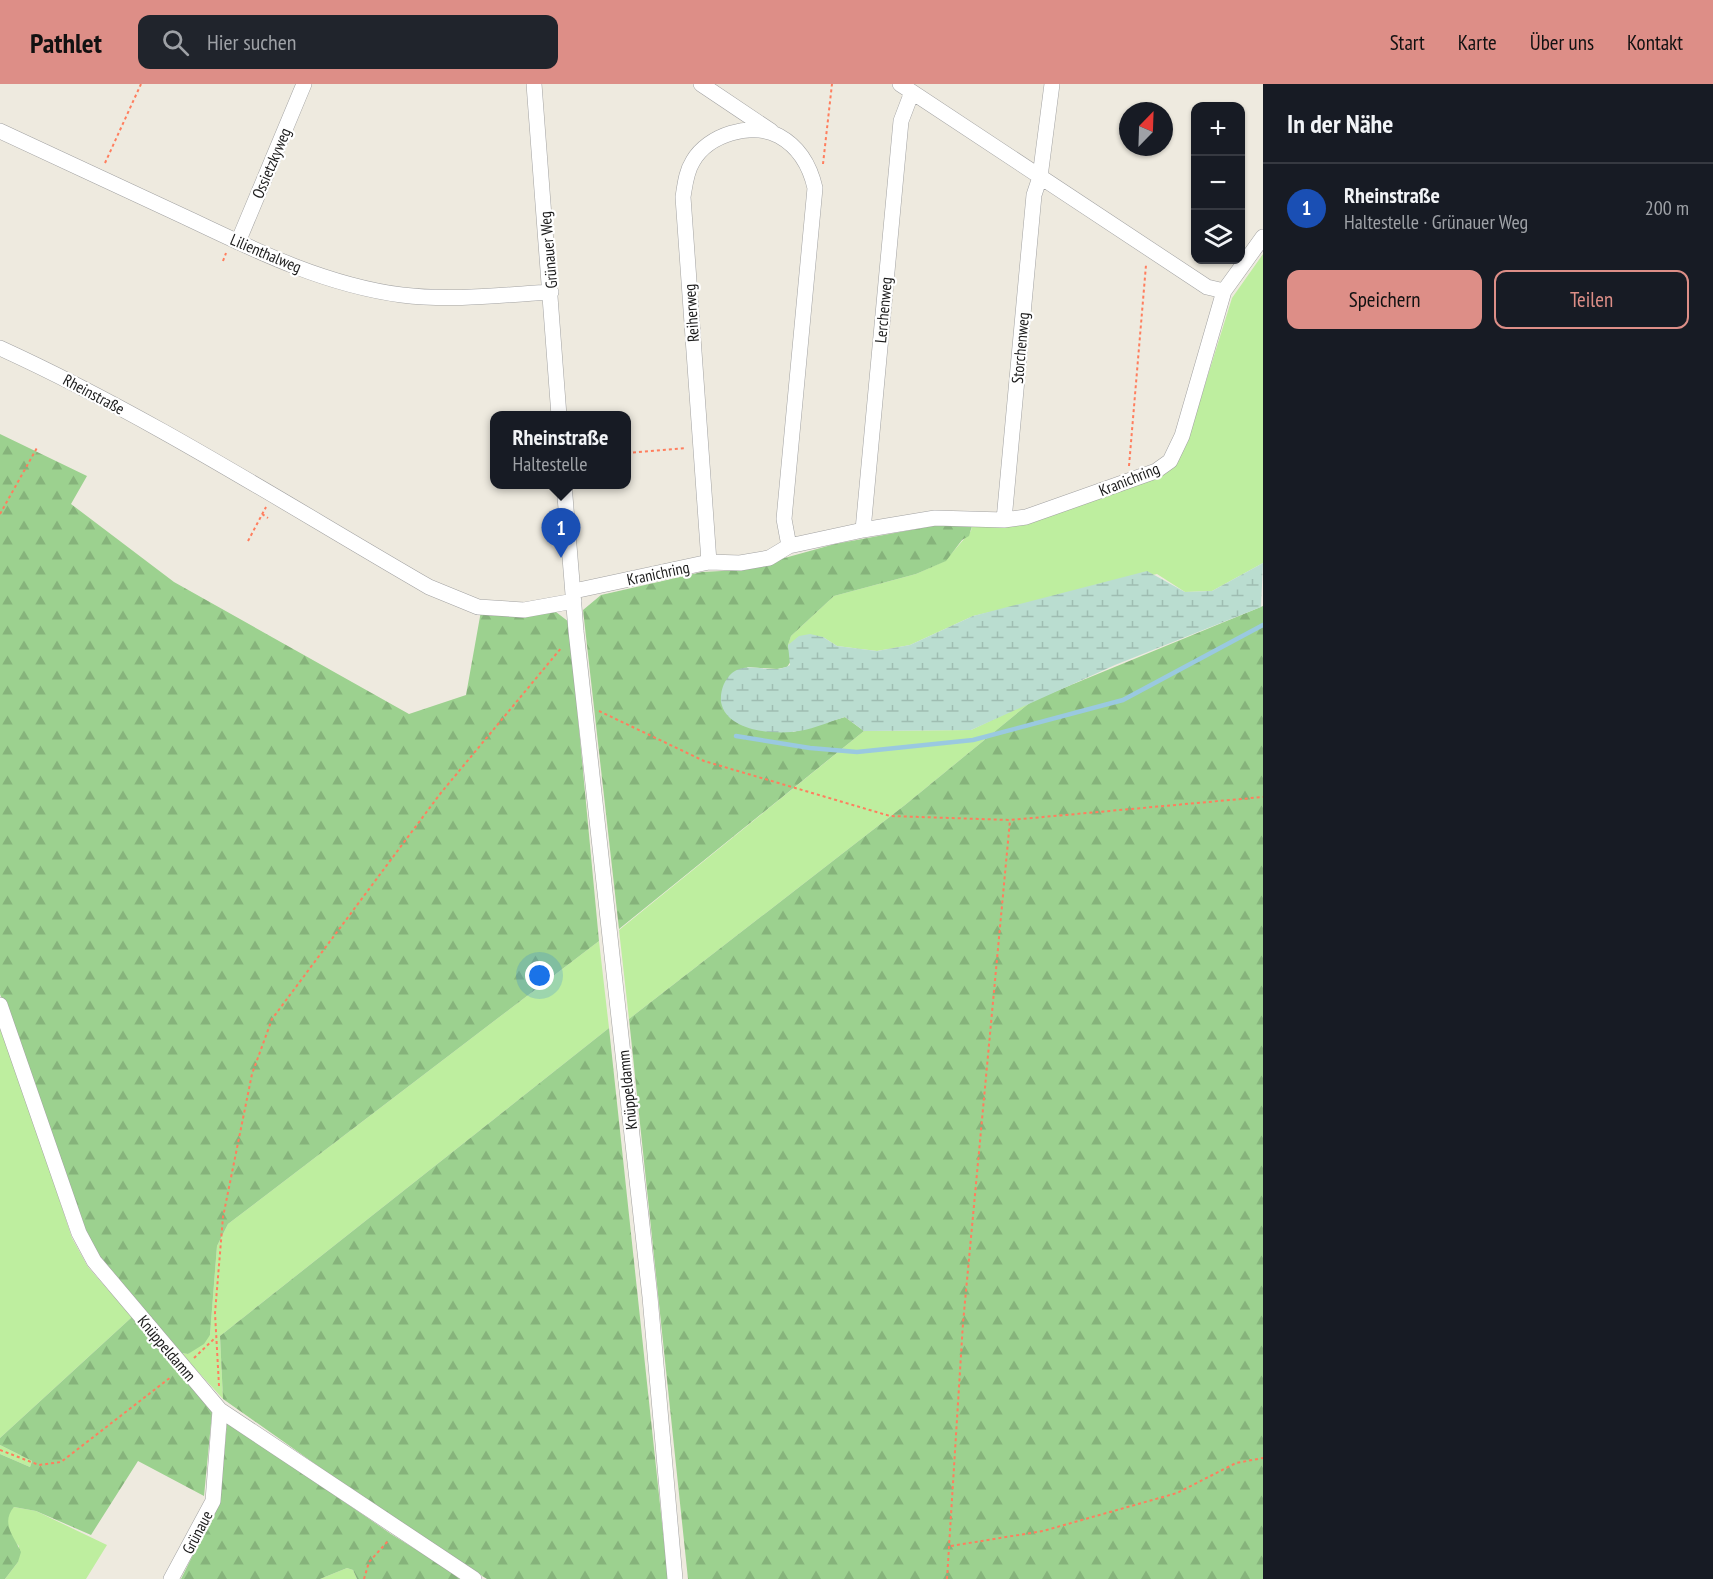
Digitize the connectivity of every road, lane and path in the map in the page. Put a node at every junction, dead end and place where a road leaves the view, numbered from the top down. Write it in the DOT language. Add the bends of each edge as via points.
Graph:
graph roads {
  1 [pos="141,84"];
  2 [pos="304,84"];
  3 [pos="534,84"];
  4 [pos="701,84"];
  5 [pos="832,84"];
  6 [pos="1052,84"];
  7 [pos="906,88"];
  8 [pos="0,131"];
  9 [pos="778,136"];
  10 [pos="98,177"];
  11 [pos="1040,177"];
  12 [pos="815,188"];
  13 [pos="1263,237"];
  14 [pos="238,242"];
  15 [pos="1148,248"];
  16 [pos="1224,291"];
  17 [pos="551,292"];
  18 [pos="0,348"];
  19 [pos="559,411"];
  20 [pos="38,446"];
  21 [pos="701,447"];
  22 [pos="631,453"];
  23 [pos="1127,482"];
  24 [pos="564,489"];
  25 [pos="272,495"];
  26 [pos="0,514"];
  27 [pos="262,514"];
  28 [pos="268,518"];
  29 [pos="1004,520"];
  30 [pos="863,530"];
  31 [pos="248,541"];
  32 [pos="789,546"];
  33 [pos="709,562"];
  34 [pos="574,596"];
  35 [pos="576,631"];
  36 [pos="584,703"];
  37 [pos="1263,797"];
  38 [pos="1010,820"];
  39 [pos="0,1005"];
  40 [pos="216,1336"];
  41 [pos="184,1367"];
  42 [pos="220,1410"];
  43 [pos="0,1450"];
  44 [pos="1263,1458"];
  45 [pos="398,1529"];
  46 [pos="951,1546"];
  47 [pos="171,1579"];
  48 [pos="364,1579"];
  49 [pos="474,1579"];
  50 [pos="675,1579"];
  51 [pos="947,1579"];
  1 -- 10 [label="path"];
  2 -- 14 [label="street, Ossietzkyweg"];
  3 -- 17 [label="street, Grünauer Weg"];
  4 -- 9 [label="street"];
  5 -- 12 [label="path" via="824,159"];
  6 -- 11 [label="street, Storchenweg"];
  7 -- 11 [label="street"];
  7 -- 30 [label="street, Lerchenweg"];
  8 -- 10 [label="street, Lilienthalweg"];
  9 -- 12 [label="street" via="805,160"];
  9 -- 21 [label="street, Reiherweg" via="753,131 719,137 693,160 686,179 683,197"];
  10 -- 14 [label="street, Lilienthalweg"];
  11 -- 15 [label="street"];
  11 -- 29 [label="street, Storchenweg" via="1034,195"];
  12 -- 32 [label="street" via="784,519"];
  13 -- 16 [label="street, Kranichring"];
  14 -- 17 [label="street, Lilienthalweg" via="293,266 386,292 447,298"];
  15 -- 16 [label="street" via="1207,287"];
  15 -- 23 [label="path"];
  16 -- 23 [label="street, Kranichring" via="1182,436 1170,461"];
  17 -- 19 [label="street, Grünauer Weg"];
  18 -- 25 [label="street, Rheinstraße" via="68,378"];
  20 -- 26 [label="path"];
  21 -- 22 [label="path"];
  21 -- 33 [label="street, Reiherweg"];
  23 -- 29 [label="street, Kranichring" via="1026,517"];
  24 -- 34 [label="street"];
  25 -- 27 [label="path"];
  25 -- 34 [label="street, Rheinstraße" via="429,586 478,607 524,610"];
  27 -- 28 [label="path"];
  27 -- 31 [label="path"];
  29 -- 30 [label="street, Kranichring" via="934,518"];
  30 -- 32 [label="street, Kranichring"];
  32 -- 33 [label="street, Kranichring" via="769,558 740,563"];
  33 -- 34 [label="street, Kranichring"];
  34 -- 35 [label="street, Knüppeldamm"];
  35 -- 36 [label="street, Knüppeldamm"];
  35 -- 40 [label="path" via="440,794 272,1019 252,1074 223,1217"];
  36 -- 38 [label="path" via="704,761 890,816"];
  36 -- 50 [label="street, Knüppeldamm" via="650,1297"];
  37 -- 38 [label="path"];
  38 -- 46 [label="path" via="963,1323"];
  39 -- 41 [label="street, Knüppeldamm" via="79,1233 94,1261"];
  40 -- 41 [label="path"];
  40 -- 42 [label="path"];
  41 -- 42 [label="street, Knüppeldamm"];
  41 -- 43 [label="path" via="61,1462 39,1465"];
  42 -- 45 [label="street, Knüppeldamm"];
  42 -- 47 [label="street, Grünaue" via="213,1501"];
  44 -- 46 [label="path" via="1236,1463 1177,1493 1043,1531"];
  45 -- 48 [label="path" via="369,1562"];
  45 -- 49 [label="street, Knüppeldamm"];
  46 -- 51 [label="path"];
}
